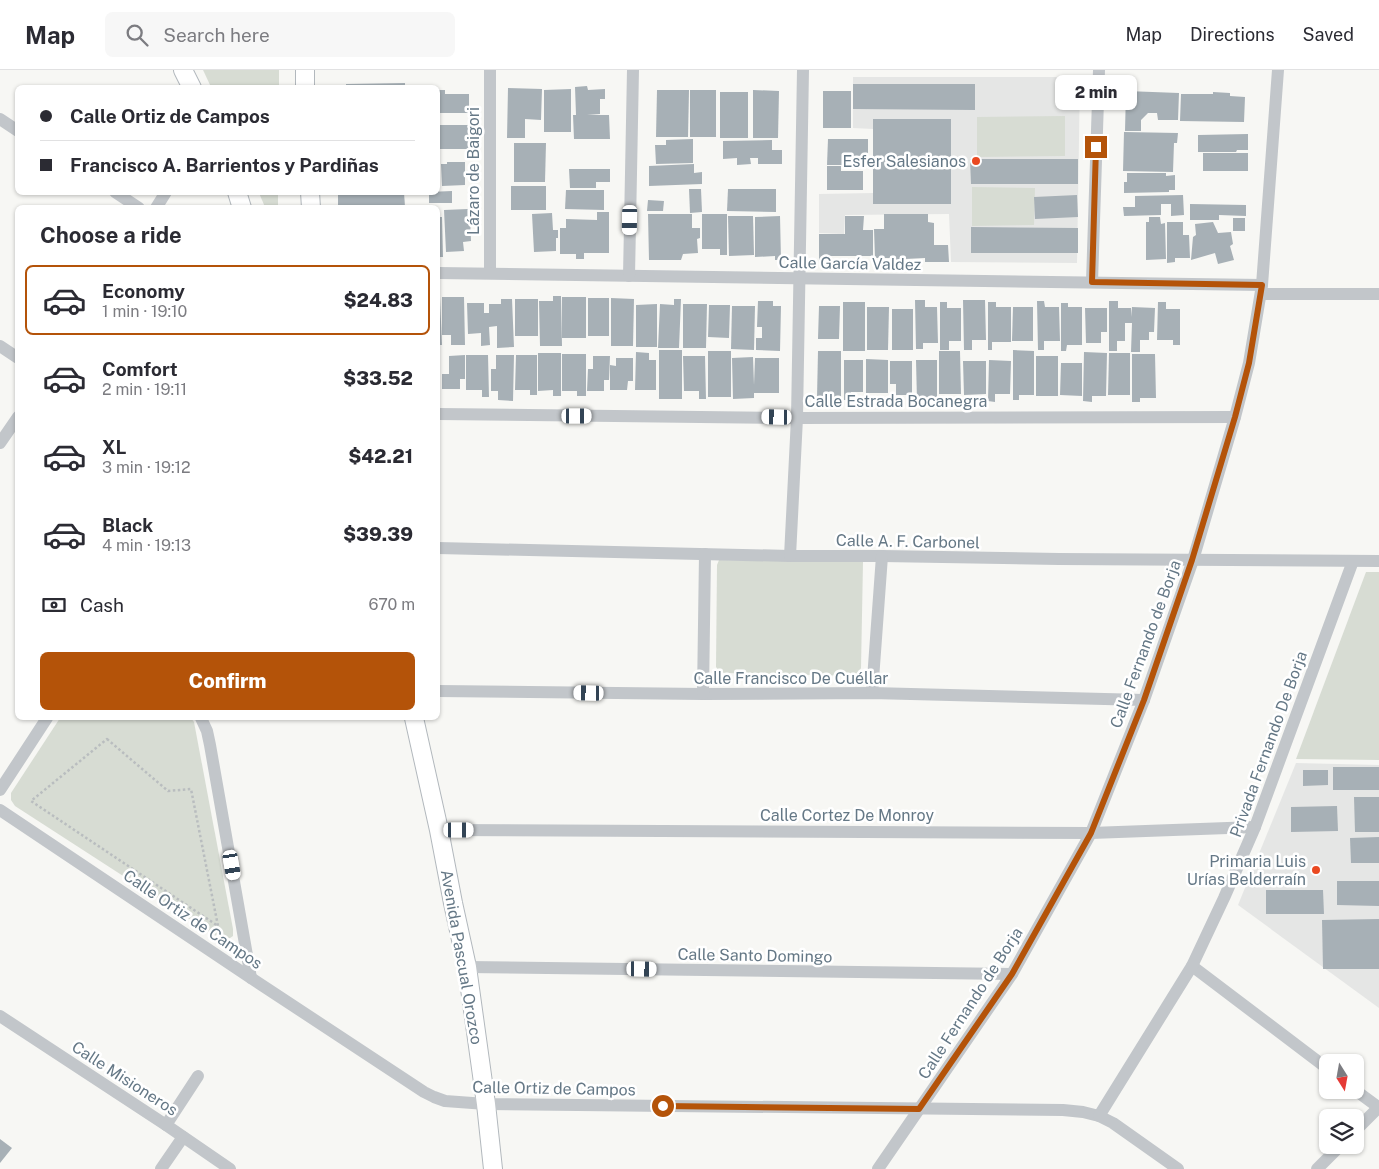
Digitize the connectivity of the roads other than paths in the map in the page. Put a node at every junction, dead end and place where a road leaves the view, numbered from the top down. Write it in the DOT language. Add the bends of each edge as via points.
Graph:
graph roads {
  1 [pos="305,70"];
  2 [pos="490,70"];
  3 [pos="632,70"];
  4 [pos="804,70"];
  5 [pos="1099,70"];
  6 [pos="1278,70"];
  7 [pos="305,85"];
  8 [pos="0,120"];
  9 [pos="15,129"];
  10 [pos="119,195"];
  11 [pos="134,205"];
  12 [pos="490,272"];
  13 [pos="440,273"];
  14 [pos="629,276"];
  15 [pos="800,279"];
  16 [pos="1092,282"];
  17 [pos="1262,289"];
  18 [pos="1379,294"];
  19 [pos="0,346"];
  20 [pos="15,356"];
  21 [pos="440,414"];
  22 [pos="1235,417"];
  23 [pos="797,418"];
  24 [pos="15,421"];
  25 [pos="0,443"];
  26 [pos="440,548"];
  27 [pos="706,554"];
  28 [pos="790,556"];
  29 [pos="882,556"];
  30 [pos="1192,560"];
  31 [pos="1353,561"];
  32 [pos="1379,561"];
  33 [pos="440,691"];
  34 [pos="872,693"];
  35 [pos="703,694"];
  36 [pos="1144,700"];
  37 [pos="45,720"];
  38 [pos="202,720"];
  39 [pos="414,720"];
  40 [pos="0,790"];
  41 [pos="0,810"];
  42 [pos="1255,827"];
  43 [pos="439,830"];
  44 [pos="1091,833"];
  45 [pos="1192,966"];
  46 [pos="467,967"];
  47 [pos="1012,974"];
  48 [pos="251,978"];
  49 [pos="0,1016"];
  50 [pos="1319,1062"];
  51 [pos="198,1076"];
  52 [pos="1364,1096"];
  53 [pos="486,1104"];
  54 [pos="1379,1107"];
  55 [pos="919,1109"];
  56 [pos="1099,1116"];
  57 [pos="1364,1122"];
  58 [pos="166,1124"];
  59 [pos="183,1137"];
  60 [pos="1332,1154"];
  61 [pos="161,1169"];
  62 [pos="230,1169"];
  63 [pos="493,1169"];
  64 [pos="878,1169"];
  65 [pos="1178,1169"];
  66 [pos="1317,1169"];
  1 -- 7 [label="main road"];
  2 -- 12 [label="street, Lázaro de Baigori"];
  3 -- 14 [label="street"];
  4 -- 15 [label="street"];
  5 -- 16 [label="street"];
  6 -- 17 [label="street, Calle Fernando de Borja"];
  8 -- 9 [label="street"];
  10 -- 11 [label="street"];
  12 -- 13 [label="street, Calle García Valdez"];
  12 -- 14 [label="street, Calle García Valdez"];
  14 -- 15 [label="street, Calle García Valdez"];
  15 -- 16 [label="street, Calle García Valdez"];
  15 -- 23 [label="street"];
  16 -- 17 [label="street, Calle García Valdez"];
  17 -- 18 [label="street, Calle García Valdez"];
  17 -- 22 [label="street, Calle Fernando de Borja" via="1249,363"];
  19 -- 20 [label="street"];
  21 -- 23 [label="street, Calle Estrada Bocanegra"];
  22 -- 23 [label="street, Calle Estrada Bocanegra"];
  22 -- 30 [label="street, Calle Fernando de Borja"];
  23 -- 28 [label="street"];
  24 -- 25 [label="street"];
  26 -- 27 [label="street, Calle A. F. Carbonel"];
  27 -- 28 [label="street, Calle A. F. Carbonel"];
  27 -- 35 [label="street"];
  28 -- 29 [label="street, Calle A. F. Carbonel"];
  29 -- 30 [label="street, Calle A. F. Carbonel"];
  29 -- 34 [label="street"];
  30 -- 31 [label="street, Calle A. F. Carbonel"];
  30 -- 36 [label="street, Calle Fernando de Borja"];
  31 -- 32 [label="street, Calle A. F. Carbonel"];
  31 -- 42 [label="street, Privada Fernando De Borja"];
  33 -- 35 [label="street, Calle Francisco De Cuéllar"];
  34 -- 35 [label="street, Calle Francisco De Cuéllar"];
  34 -- 36 [label="street, Calle Francisco De Cuéllar"];
  36 -- 44 [label="street, Calle Fernando de Borja"];
  37 -- 40 [label="street"];
  38 -- 48 [label="street" via="210,745"];
  39 -- 43 [label="main road, Avenida Pascual Orozco"];
  41 -- 48 [label="street, Calle Ortiz de Campos"];
  42 -- 44 [label="street, Calle Cortez De Monroy"];
  42 -- 45 [label="street, Privada Fernando De Borja"];
  43 -- 44 [label="street, Calle Cortez De Monroy"];
  43 -- 46 [label="main road, Avenida Pascual Orozco"];
  44 -- 47 [label="street, Calle Fernando de Borja"];
  45 -- 50 [label="street"];
  45 -- 56 [label="street, Privada Fernando De Borja"];
  46 -- 47 [label="street, Calle Santo Domingo"];
  46 -- 53 [label="main road, Avenida Pascual Orozco"];
  47 -- 55 [label="street, Calle Fernando de Borja"];
  48 -- 53 [label="street, Calle Ortiz de Campos" via="434,1097 455,1103"];
  49 -- 58 [label="street, Calle Misioneros"];
  51 -- 58 [label="street"];
  52 -- 54 [label="street"];
  53 -- 55 [label="street, Calle Ortiz de Campos"];
  53 -- 63 [label="main road, Avenida Pascual Orozco"];
  54 -- 57 [label="street"];
  55 -- 56 [label="street, Calle Ortiz de Campos" via="1063,1110"];
  55 -- 64 [label="street, Calle Fernando de Borja"];
  56 -- 65 [label="street, Calle Ortiz de Campos"];
  58 -- 59 [label="street, Calle Misioneros"];
  59 -- 61 [label="street"];
  59 -- 62 [label="street, Calle Misioneros"];
  60 -- 66 [label="street"];
}
